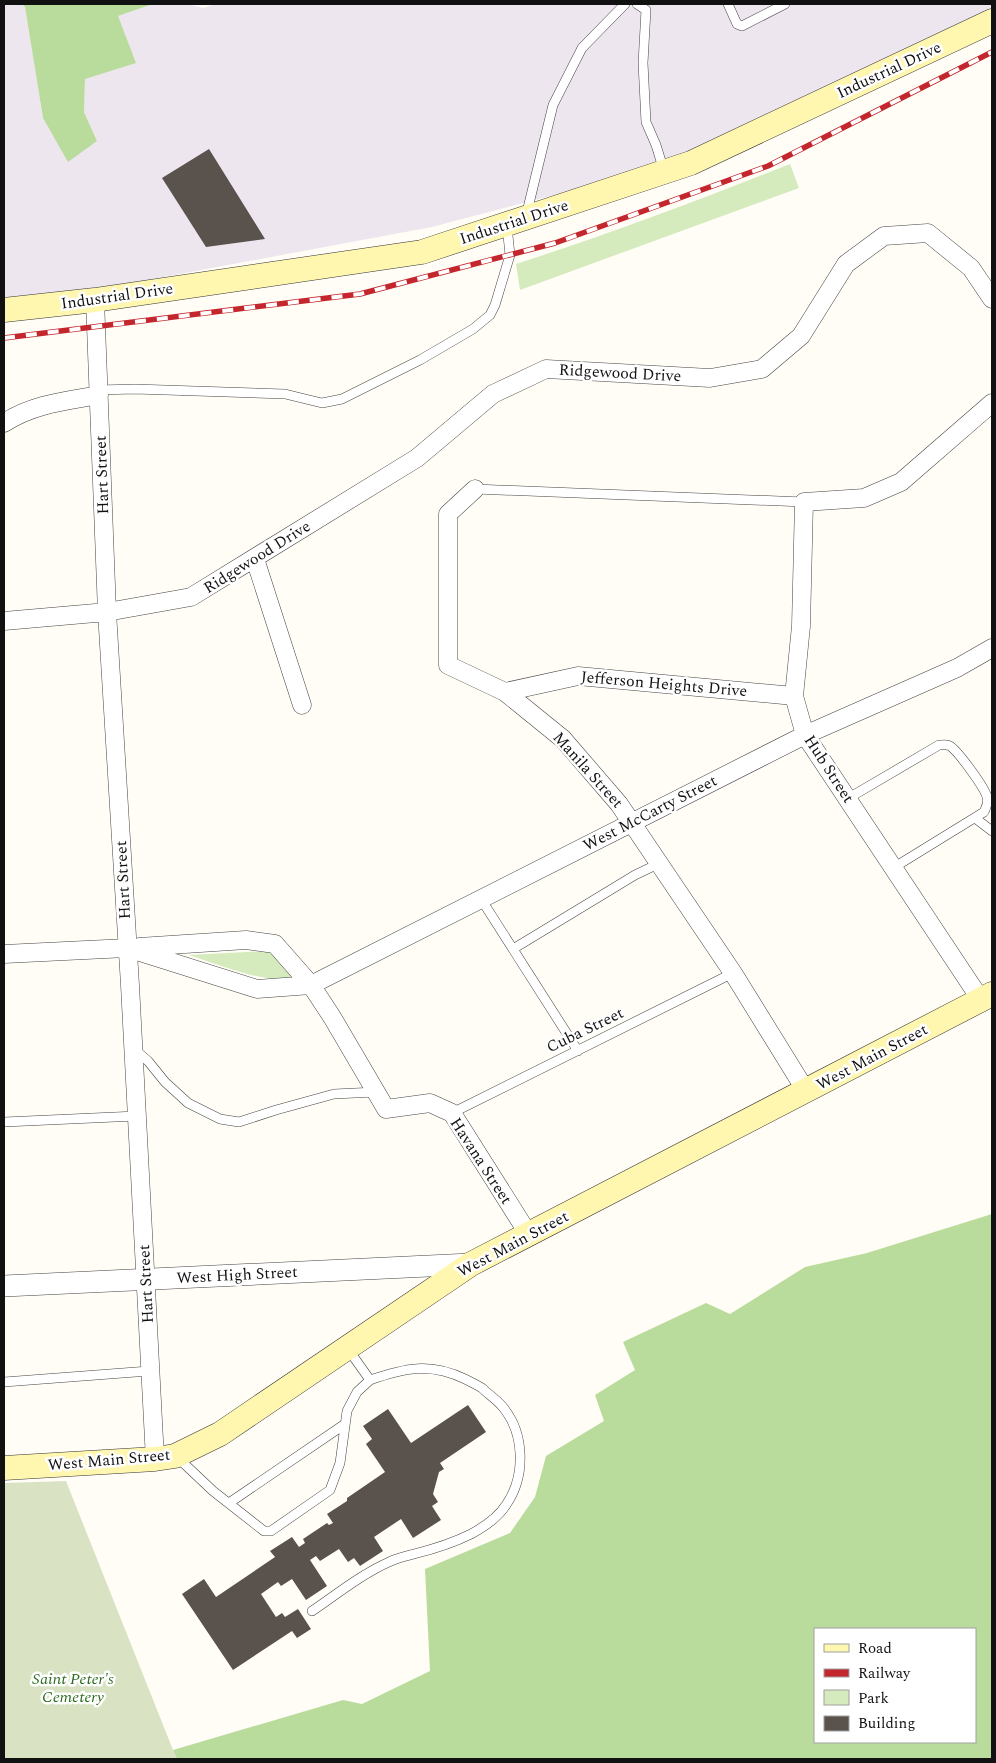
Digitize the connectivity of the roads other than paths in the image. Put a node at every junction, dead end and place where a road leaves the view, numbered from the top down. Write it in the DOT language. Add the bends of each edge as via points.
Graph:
graph roads {
  1 [pos="625,4"];
  2 [pos="638,4"];
  3 [pos="728,4"];
  4 [pos="785,4"];
  5 [pos="992,21"];
  6 [pos="665,172"];
  7 [pos="516,221"];
  8 [pos="992,299"];
  9 [pos="95,300"];
  10 [pos="4,310"];
  11 [pos="99,393"];
  12 [pos="992,403"];
  13 [pos="4,423"];
  14 [pos="475,489"];
  15 [pos="804,502"];
  16 [pos="255,559"];
  17 [pos="107,612"];
  18 [pos="4,622"];
  19 [pos="992,648"];
  20 [pos="505,692"];
  21 [pos="794,696"];
  22 [pos="302,705"];
  23 [pos="805,735"];
  24 [pos="847,799"];
  25 [pos="975,818"];
  26 [pos="633,822"];
  27 [pos="992,830"];
  28 [pos="660,863"];
  29 [pos="893,868"];
  30 [pos="482,899"];
  31 [pos="127,948"];
  32 [pos="513,949"];
  33 [pos="4,954"];
  34 [pos="733,974"];
  35 [pos="311,985"];
  36 [pos="987,997"];
  37 [pos="133,1048"];
  38 [pos="578,1050"];
  39 [pos="806,1091"];
  40 [pos="376,1092"];
  41 [pos="452,1113"];
  42 [pos="137,1116"];
  43 [pos="4,1122"];
  44 [pos="529,1235"];
  45 [pos="471,1264"];
  46 [pos="146,1279"];
  47 [pos="4,1286"];
  48 [pos="347,1348"];
  49 [pos="149,1371"];
  50 [pos="370,1380"];
  51 [pos="4,1382"];
  52 [pos="345,1424"];
  53 [pos="165,1457"];
  54 [pos="4,1468"];
  55 [pos="229,1503"];
  56 [pos="312,1610"];
  1 -- 7 [label="lane" via="582,48 553,105"];
  2 -- 6 [label="lane" via="646,10 643,63 646,122"];
  3 -- 4 [label="lane" via="737,24 742,26"];
  5 -- 6 [label="main road, Industrial Drive" via="691,163"];
  6 -- 7 [label="main road, Industrial Drive"];
  7 -- 9 [label="main road, Industrial Drive" via="422,252"];
  7 -- 11 [label="lane" via="510,254 490,315 473,329 420,360 342,399 322,402 285,394 135,389"];
  8 -- 16 [label="street, Ridgewood Drive" via="971,268 928,233 884,236 846,264 801,336 762,369 710,378 546,369 493,394 417,458"];
  9 -- 10 [label="main road, Industrial Drive"];
  9 -- 11 [label="street, Hart Street"];
  11 -- 13 [label="street" via="40,405"];
  11 -- 17 [label="street, Hart Street"];
  12 -- 15 [label="street" via="901,482 864,498"];
  14 -- 15 [label="lane"];
  14 -- 20 [label="street, Manila Street" via="448,514 448,665"];
  15 -- 21 [label="street, Hub Street" via="801,626"];
  16 -- 17 [label="street, Ridgewood Drive" via="191,597"];
  16 -- 22 [label="street"];
  17 -- 18 [label="street, Ridgewood Drive"];
  17 -- 31 [label="street, Hart Street"];
  19 -- 23 [label="street, West McCarty Street" via="957,668"];
  20 -- 21 [label="street, Jefferson Heights Drive" via="578,676"];
  20 -- 26 [label="street, Manila Street" via="563,739"];
  21 -- 23 [label="street, Hub Street"];
  23 -- 24 [label="street, Hub Street"];
  23 -- 26 [label="street, West McCarty Street"];
  24 -- 25 [label="lane" via="945,744 956,751 987,797 984,812"];
  24 -- 29 [label="street, Hub Street"];
  25 -- 27 [label="lane"];
  25 -- 29 [label="lane"];
  26 -- 28 [label="street, Manila Street"];
  26 -- 30 [label="street, West McCarty Street"];
  28 -- 32 [label="lane" via="634,875"];
  28 -- 34 [label="street, Manila Street"];
  29 -- 36 [label="street, Hub Street"];
  30 -- 32 [label="lane"];
  30 -- 35 [label="street, West McCarty Street"];
  31 -- 33 [label="street, West McCarty Street"];
  31 -- 35 [label="street, West McCarty Street" via="257,989"];
  31 -- 35 [label="street, West McCarty Street" via="246,940 275,944"];
  31 -- 37 [label="street, Hart Street"];
  32 -- 38 [label="lane"];
  34 -- 38 [label="lane, Cuba Street"];
  34 -- 39 [label="street, Manila Street"];
  35 -- 40 [label="street, Havana Street"];
  36 -- 39 [label="main road, West Main Street"];
  37 -- 40 [label="lane" via="188,1103 220,1119 239,1122 334,1094"];
  37 -- 42 [label="street, Hart Street"];
  38 -- 41 [label="lane, Cuba Street"];
  39 -- 44 [label="main road, West Main Street"];
  40 -- 41 [label="street, Havana Street" via="386,1109 430,1103"];
  41 -- 44 [label="street, Havana Street"];
  42 -- 43 [label="lane"];
  42 -- 46 [label="street, Hart Street"];
  44 -- 45 [label="main road, West Main Street"];
  45 -- 46 [label="street, West High Street"];
  45 -- 48 [label="main road, West Main Street"];
  46 -- 47 [label="street, West High Street"];
  46 -- 49 [label="street, Hart Street"];
  48 -- 50 [label="lane"];
  48 -- 53 [label="main road, West Main Street" via="220,1434"];
  49 -- 51 [label="lane"];
  49 -- 53 [label="street, Hart Street"];
  50 -- 52 [label="lane" via="357,1392 347,1411"];
  50 -- 56 [label="lane" via="413,1368 437,1369 479,1386 502,1406 511,1420 518,1436 520,1473 506,1506 472,1534 391,1561"];
  52 -- 55 [label="lane"];
  52 -- 55 [label="lane" via="340,1463 333,1486 325,1494 267,1532"];
  53 -- 54 [label="main road, West Main Street"];
  53 -- 55 [label="lane"];
}
